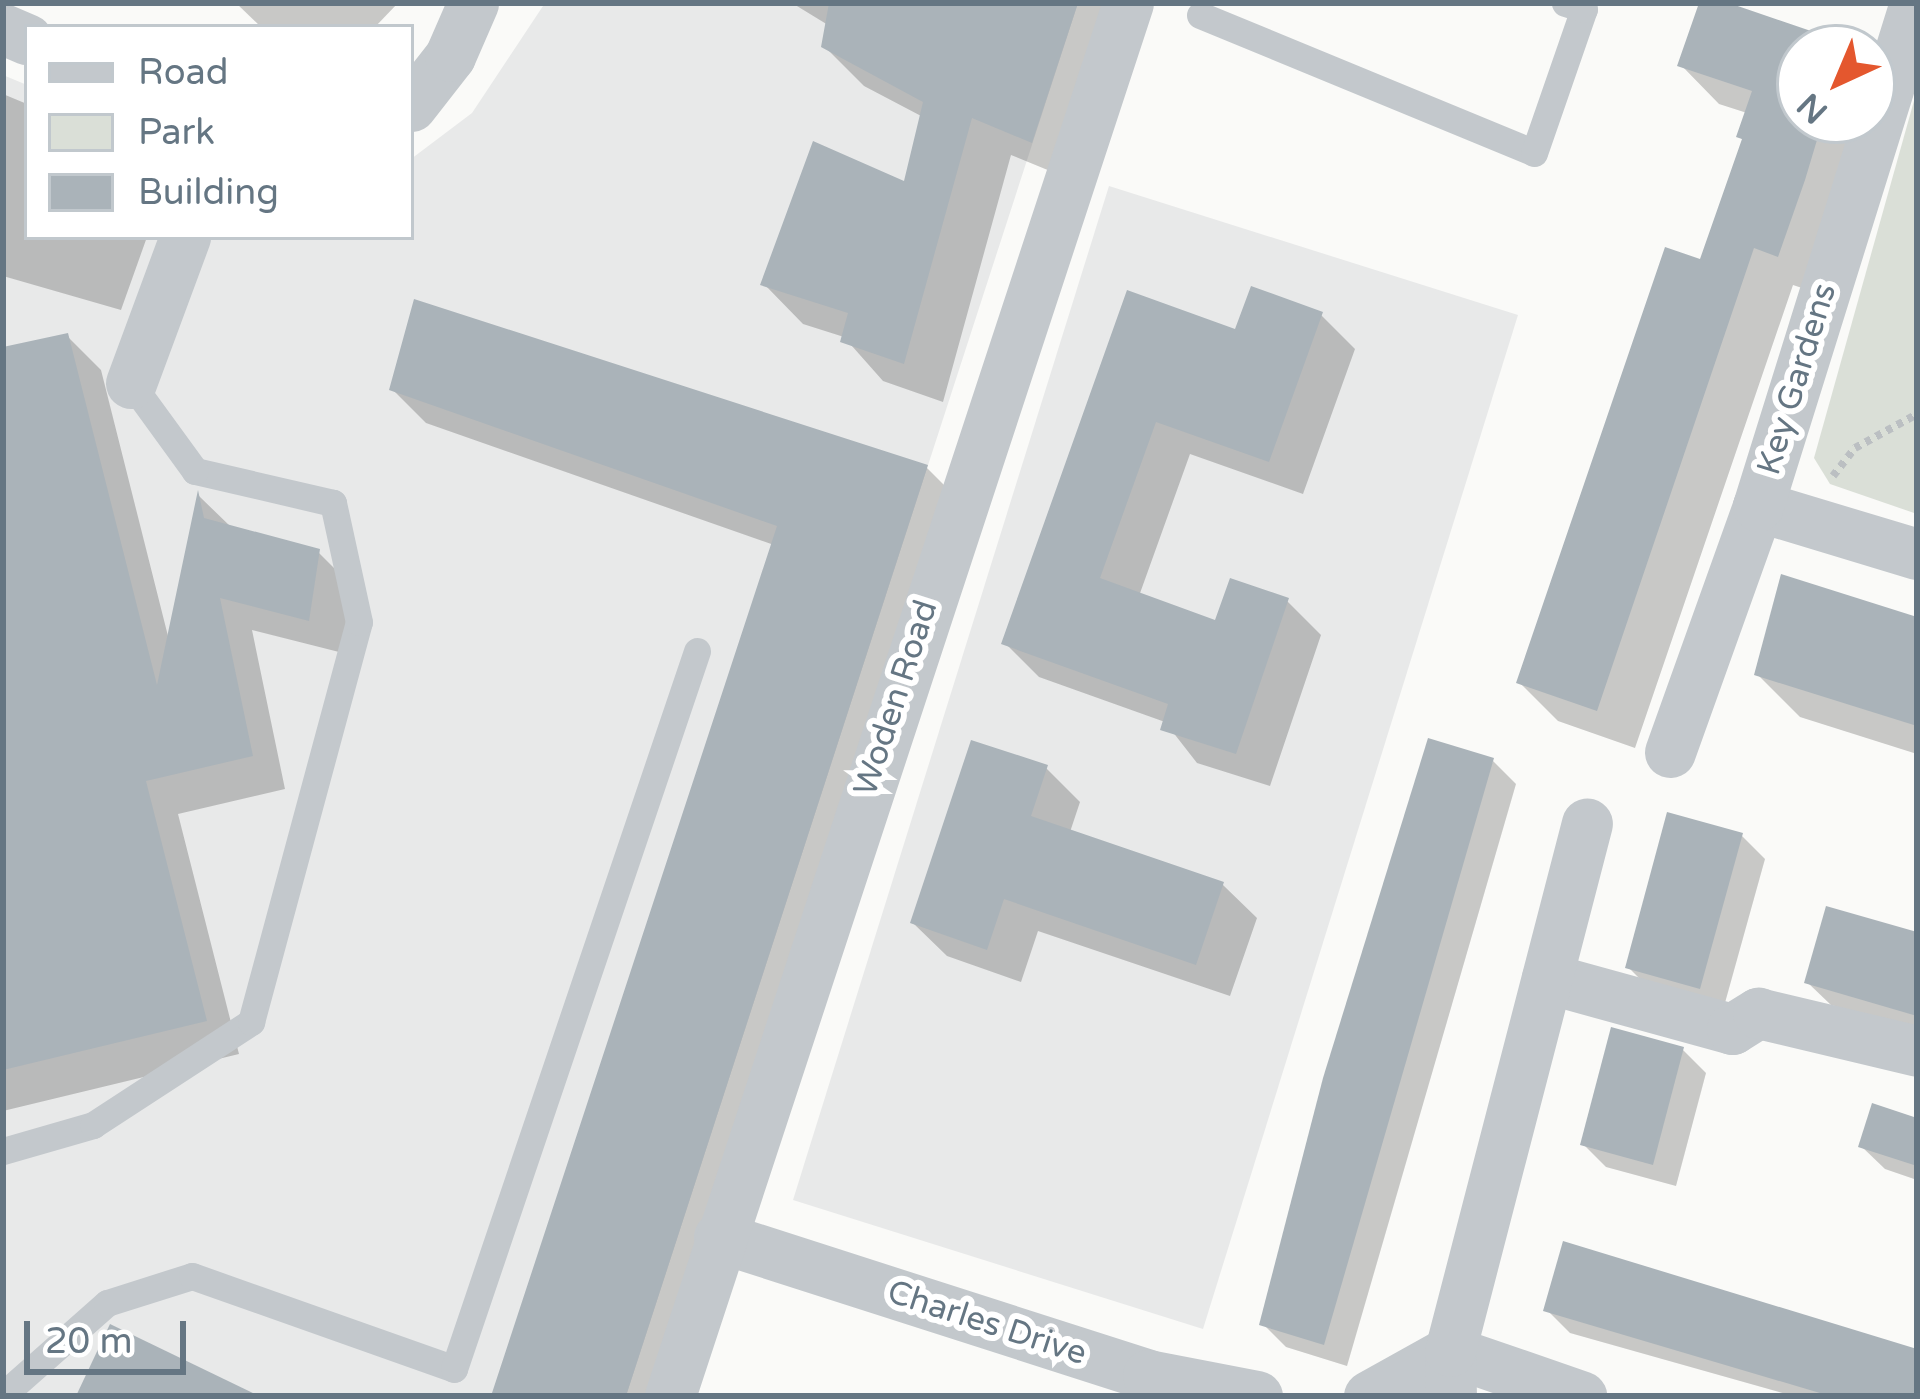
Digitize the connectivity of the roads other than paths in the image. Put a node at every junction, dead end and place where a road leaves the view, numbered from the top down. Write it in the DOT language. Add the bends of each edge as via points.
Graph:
graph roads {
  1 [pos="473,3"];
  2 [pos="1128,3"];
  3 [pos="1565,3"];
  4 [pos="1915,3"];
  5 [pos="1200,15"];
  6 [pos="414,102"];
  7 [pos="184,240"];
  8 [pos="131,382"];
  9 [pos="1758,506"];
  10 [pos="1917,554"];
  11 [pos="697,651"];
  12 [pos="1670,752"];
  13 [pos="1587,823"];
  14 [pos="1547,977"];
  15 [pos="1917,1051"];
  16 [pos="3,1151"];
  17 [pos="719,1237"];
  18 [pos="1450,1374"];
  19 [pos="3,1395"];
  20 [pos="670,1396"];
  21 [pos="1257,1396"];
  22 [pos="1369,1396"];
  23 [pos="1582,1396"];
  1 -- 6 [label="street" via="450,56"];
  2 -- 17 [label="street, Woden Road"];
  3 -- 5 [label="lane" via="1584,9 1534,153"];
  4 -- 9 [label="street, Key Gardens"];
  7 -- 8 [label="street"];
  8 -- 16 [label="lane" via="195,471 333,502 359,622 251,1022 93,1125"];
  9 -- 10 [label="street"];
  9 -- 12 [label="street, Key Gardens"];
  11 -- 19 [label="lane" via="454,1370 192,1276 107,1303"];
  13 -- 14 [label="street"];
  14 -- 15 [label="street" via="1732,1029 1758,1013"];
  14 -- 18 [label="street"];
  17 -- 20 [label="street, Woden Road"];
  17 -- 21 [label="street, Charles Drive" via="1148,1375"];
  18 -- 22 [label="street"];
  18 -- 23 [label="street"];
}
